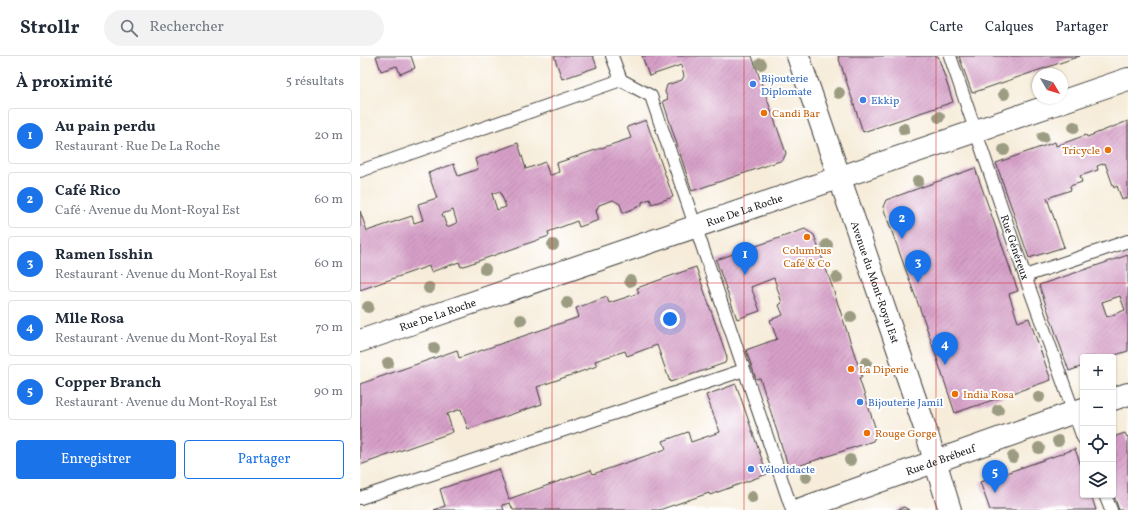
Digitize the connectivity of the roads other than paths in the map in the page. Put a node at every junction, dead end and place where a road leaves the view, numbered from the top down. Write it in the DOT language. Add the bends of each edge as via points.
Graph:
graph roads {
  1 [pos="612,56"];
  2 [pos="798,56"];
  3 [pos="950,56"];
  4 [pos="1128,79"];
  5 [pos="621,80"];
  6 [pos="975,130"];
  7 [pos="360,171"];
  8 [pos="839,177"];
  9 [pos="694,226"];
  10 [pos="1128,241"];
  11 [pos="1025,276"];
  12 [pos="360,341"];
  13 [pos="744,370"];
  14 [pos="1128,394"];
  15 [pos="1116,398"];
  16 [pos="1078,411"];
  17 [pos="1081,426"];
  18 [pos="936,461"];
  19 [pos="360,498"];
  20 [pos="1106,498"];
  21 [pos="792,510"];
  22 [pos="798,510"];
  23 [pos="950,510"];
  24 [pos="1110,510"];
  1 -- 5 [label="lane"];
  2 -- 8 [label="street, Avenue du Mont-Royal Est"];
  3 -- 6 [label="lane, Rue Généreux"];
  4 -- 6 [label="street, Rue De La Roche"];
  5 -- 7 [label="lane"];
  5 -- 9 [label="lane" via="651,96"];
  6 -- 8 [label="street, Rue De La Roche"];
  6 -- 11 [label="lane, Rue Généreux"];
  8 -- 9 [label="street, Rue De La Roche"];
  8 -- 18 [label="street, Avenue du Mont-Royal Est"];
  9 -- 12 [label="street, Rue De La Roche"];
  9 -- 13 [label="lane"];
  10 -- 11 [label="lane"];
  11 -- 16 [label="lane, Rue Généreux"];
  13 -- 19 [label="lane"];
  13 -- 21 [label="lane"];
  14 -- 15 [label="street"];
  16 -- 17 [label="lane, Rue Généreux"];
  16 -- 18 [label="street, Rue de Brébeuf"];
  18 -- 22 [label="street, Rue de Brébeuf"];
  18 -- 23 [label="street, Avenue du Mont-Royal Est"];
  20 -- 24 [label="lane"];
}
